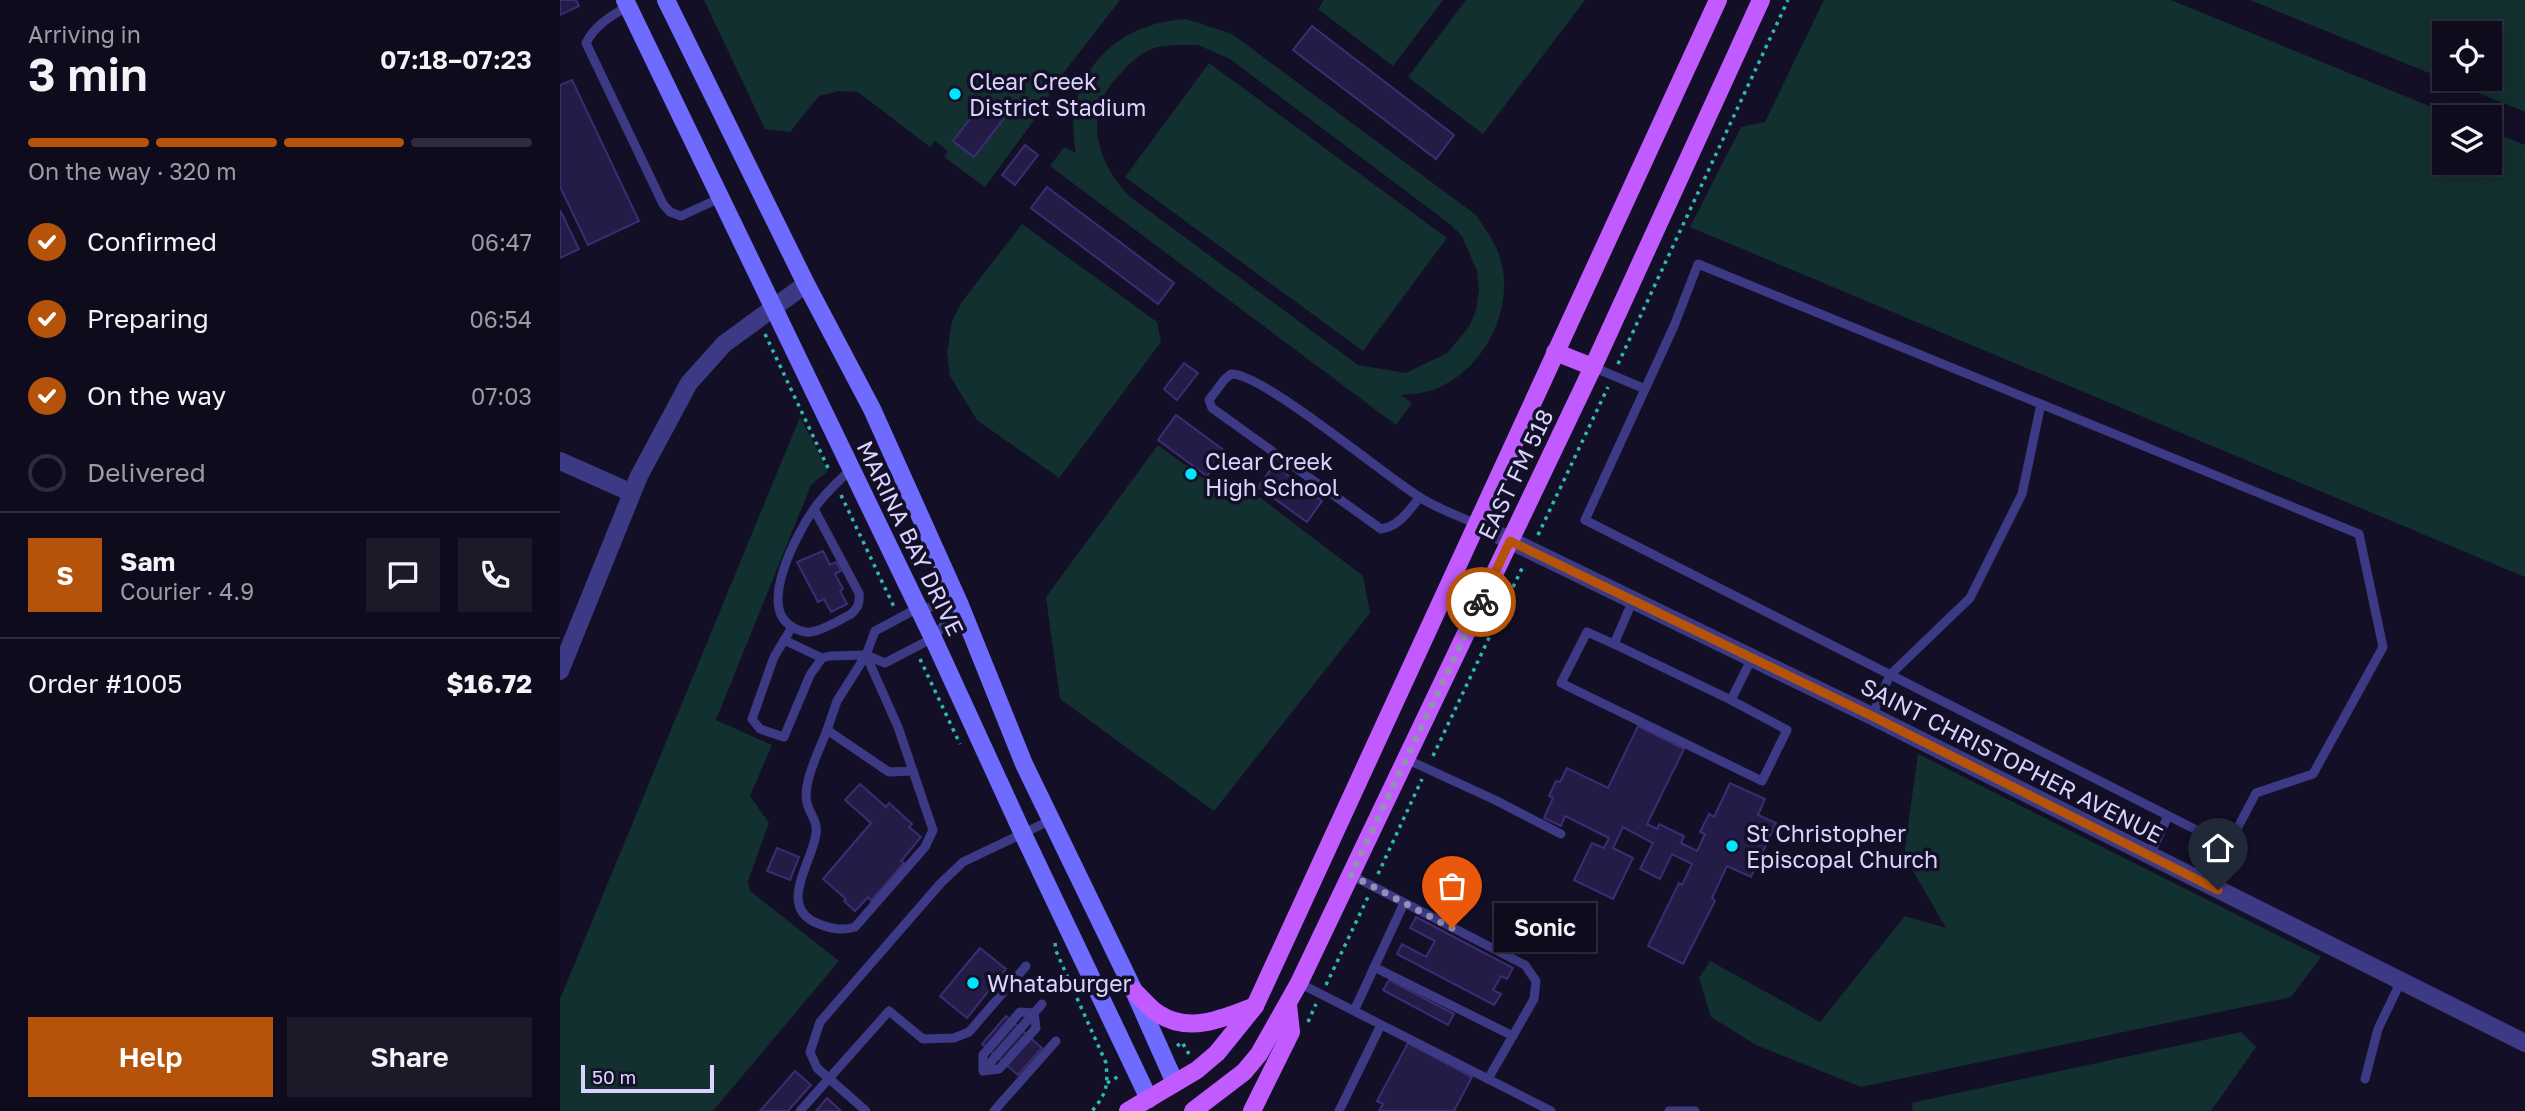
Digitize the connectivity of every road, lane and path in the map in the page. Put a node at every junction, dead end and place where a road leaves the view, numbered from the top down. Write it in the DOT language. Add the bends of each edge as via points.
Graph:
graph roads {
  1 [pos="666,0"];
  2 [pos="1718,0"];
  3 [pos="1761,0"];
  4 [pos="632,2"];
  5 [pos="720,198"];
  6 [pos="806,284"];
  7 [pos="773,309"];
  8 [pos="758,320"];
  9 [pos="1555,352"];
  10 [pos="1594,367"];
  11 [pos="1645,389"];
  12 [pos="2041,404"];
  13 [pos="560,461"];
  14 [pos="850,469"];
  15 [pos="836,484"];
  16 [pos="632,493"];
  17 [pos="1419,498"];
  18 [pos="814,509"];
  19 [pos="1476,524"];
  20 [pos="1510,541"];
  21 [pos="1633,600"];
  22 [pos="960,605"];
  23 [pos="918,608"];
  24 [pos="899,618"];
  25 [pos="792,627"];
  26 [pos="933,638"];
  27 [pos="784,640"];
  28 [pos="1614,643"];
  29 [pos="914,648"];
  30 [pos="866,654"];
  31 [pos="822,658"];
  32 [pos="1752,658"];
  33 [pos="560,671"];
  34 [pos="1890,675"];
  35 [pos="1731,700"];
  36 [pos="1872,716"];
  37 [pos="827,730"];
  38 [pos="964,750"];
  39 [pos="1406,760"];
  40 [pos="912,771"];
  41 [pos="2168,816"];
  42 [pos="1051,820"];
  43 [pos="1023,834"];
  44 [pos="1561,834"];
  45 [pos="2150,855"];
  46 [pos="1351,875"];
  47 [pos="1404,903"];
  48 [pos="1053,932"];
  49 [pos="1026,965"];
  50 [pos="1374,967"];
  51 [pos="2401,981"];
  52 [pos="1299,983"];
  53 [pos="1134,991"];
  54 [pos="1042,1004"];
  55 [pos="1288,1005"];
  56 [pos="1255,1006"];
  57 [pos="1354,1011"];
  58 [pos="1034,1013"];
  59 [pos="1381,1025"];
  60 [pos="1513,1035"];
  61 [pos="1056,1041"];
  62 [pos="2525,1043"];
  63 [pos="1172,1048"];
  64 [pos="1186,1049"];
  65 [pos="829,1078"];
  66 [pos="1488,1079"];
  67 [pos="2365,1079"];
  68 [pos="1175,1083"];
  69 [pos="1153,1105"];
  70 [pos="863,1110"];
  71 [pos="800,1111"];
  72 [pos="994,1111"];
  73 [pos="1092,1111"];
  74 [pos="1128,1111"];
  75 [pos="1192,1111"];
  76 [pos="1252,1111"];
  77 [pos="1339,1111"];
  78 [pos="1551,1111"];
  79 [pos="1669,1111"];
  80 [pos="1695,1111"];
  1 -- 6 [label="main road, MARINA BAY DRIVE"];
  2 -- 9 [label="main road, EAST FM 518"];
  3 -- 10 [label="main road, EAST FM 518"];
  4 -- 5 [label="main road, MARINA BAY DRIVE"];
  4 -- 5 [label="lane" via="605,19 586,43 663,204 681,216"];
  5 -- 7 [label="main road, MARINA BAY DRIVE"];
  6 -- 7 [label="street"];
  6 -- 22 [label="main road, MARINA BAY DRIVE" via="872,410"];
  7 -- 8 [label="street"];
  7 -- 14 [label="main road, MARINA BAY DRIVE"];
  8 -- 15 [label="path"];
  8 -- 16 [label="street" via="724,344 689,383"];
  9 -- 10 [label="main road"];
  9 -- 19 [label="main road, EAST FM 518"];
  10 -- 11 [label="lane"];
  10 -- 20 [label="main road, EAST FM 518"];
  11 -- 12 [label="lane" via="1698,264"];
  11 -- 34 [label="lane" via="1584,520"];
  12 -- 34 [label="lane" via="2022,494 1970,598"];
  12 -- 41 [label="lane" via="2359,534 2383,647 2313,774 2256,793 2228,846"];
  13 -- 16 [label="street"];
  14 -- 15 [label="lane"];
  14 -- 23 [label="main road, MARINA BAY DRIVE"];
  15 -- 18 [label="lane"];
  15 -- 24 [label="path"];
  16 -- 33 [label="street"];
  17 -- 17 [label="lane" via="1391,527 1381,529 1212,408 1209,400 1231,374 1248,377"];
  17 -- 19 [label="lane"];
  18 -- 25 [label="lane" via="776,596 783,621"];
  18 -- 25 [label="lane" via="860,600 851,614 821,629 810,633"];
  19 -- 20 [label="street, SAINT CHRISTOPHER AVENUE"];
  19 -- 56 [label="main road, EAST FM 518"];
  20 -- 21 [label="street, SAINT CHRISTOPHER AVENUE"];
  20 -- 39 [label="main road, EAST FM 518"];
  21 -- 28 [label="lane"];
  21 -- 32 [label="street, SAINT CHRISTOPHER AVENUE"];
  22 -- 23 [label="lane"];
  22 -- 26 [label="lane"];
  22 -- 42 [label="main road, MARINA BAY DRIVE"];
  23 -- 24 [label="lane"];
  23 -- 26 [label="main road, MARINA BAY DRIVE"];
  24 -- 30 [label="lane" via="875,631"];
  25 -- 27 [label="lane"];
  26 -- 29 [label="lane"];
  26 -- 43 [label="main road, MARINA BAY DRIVE"];
  27 -- 31 [label="lane"];
  27 -- 31 [label="lane" via="752,719 760,729 784,737"];
  28 -- 35 [label="lane"];
  28 -- 35 [label="lane" via="1587,632 1561,683 1762,781 1787,730"];
  29 -- 30 [label="lane" via="885,663"];
  29 -- 38 [label="path"];
  30 -- 31 [label="lane"];
  30 -- 37 [label="lane" via="837,701"];
  30 -- 40 [label="lane"];
  32 -- 35 [label="lane"];
  32 -- 36 [label="street, SAINT CHRISTOPHER AVENUE"];
  34 -- 36 [label="lane"];
  34 -- 41 [label="lane"];
  36 -- 45 [label="street, SAINT CHRISTOPHER AVENUE"];
  37 -- 40 [label="lane" via="889,772"];
  37 -- 40 [label="lane" via="807,787 816,833 796,896 810,920 843,931 855,927 925,847 933,830"];
  39 -- 44 [label="lane"];
  39 -- 46 [label="main road, EAST FM 518"];
  41 -- 45 [label="lane"];
  42 -- 43 [label="lane"];
  42 -- 53 [label="main road, MARINA BAY DRIVE"];
  43 -- 65 [label="lane" via="963,862 820,1022 810,1052 817,1068"];
  43 -- 69 [label="main road, MARINA BAY DRIVE"];
  45 -- 51 [label="street, SAINT CHRISTOPHER AVENUE"];
  46 -- 47 [label="lane"];
  46 -- 52 [label="main road, EAST FM 518"];
  47 -- 50 [label="lane"];
  47 -- 60 [label="lane" via="1525,965 1536,981 1534,999"];
  48 -- 73 [label="path" via="1055,951 1106,1063 1104,1097"];
  49 -- 65 [label="lane" via="969,1032 923,1040 889,1011"];
  50 -- 57 [label="lane"];
  50 -- 60 [label="lane"];
  51 -- 62 [label="street, SAINT CHRISTOPHER AVENUE"];
  51 -- 67 [label="lane" via="2378,1029"];
  52 -- 55 [label="main road, EAST FM 518"];
  52 -- 57 [label="lane"];
  53 -- 56 [label="main road" via="1158,1014 1180,1023 1198,1024"];
  53 -- 68 [label="main road, MARINA BAY DRIVE"];
  54 -- 58 [label="lane"];
  55 -- 75 [label="main road, EAST FM 518" via="1244,1072"];
  55 -- 76 [label="main road" via="1291,1032"];
  56 -- 68 [label="main road, EAST FM 518" via="1217,1053"];
  57 -- 59 [label="lane"];
  58 -- 58 [label="lane" via="1020,1012 1012,1021 983,1055 983,1071 999,1069 1036,1028"];
  59 -- 66 [label="lane"];
  59 -- 77 [label="lane"];
  60 -- 66 [label="lane"];
  61 -- 72 [label="lane"];
  63 -- 64 [label="path" via="1182,1042"];
  65 -- 70 [label="lane"];
  65 -- 71 [label="lane"];
  66 -- 78 [label="lane"];
  68 -- 69 [label="main road, EAST FM 518"];
  68 -- 75 [label="main road"];
  69 -- 74 [label="main road, EAST FM 518"];
  79 -- 80 [label="lane"];
}
